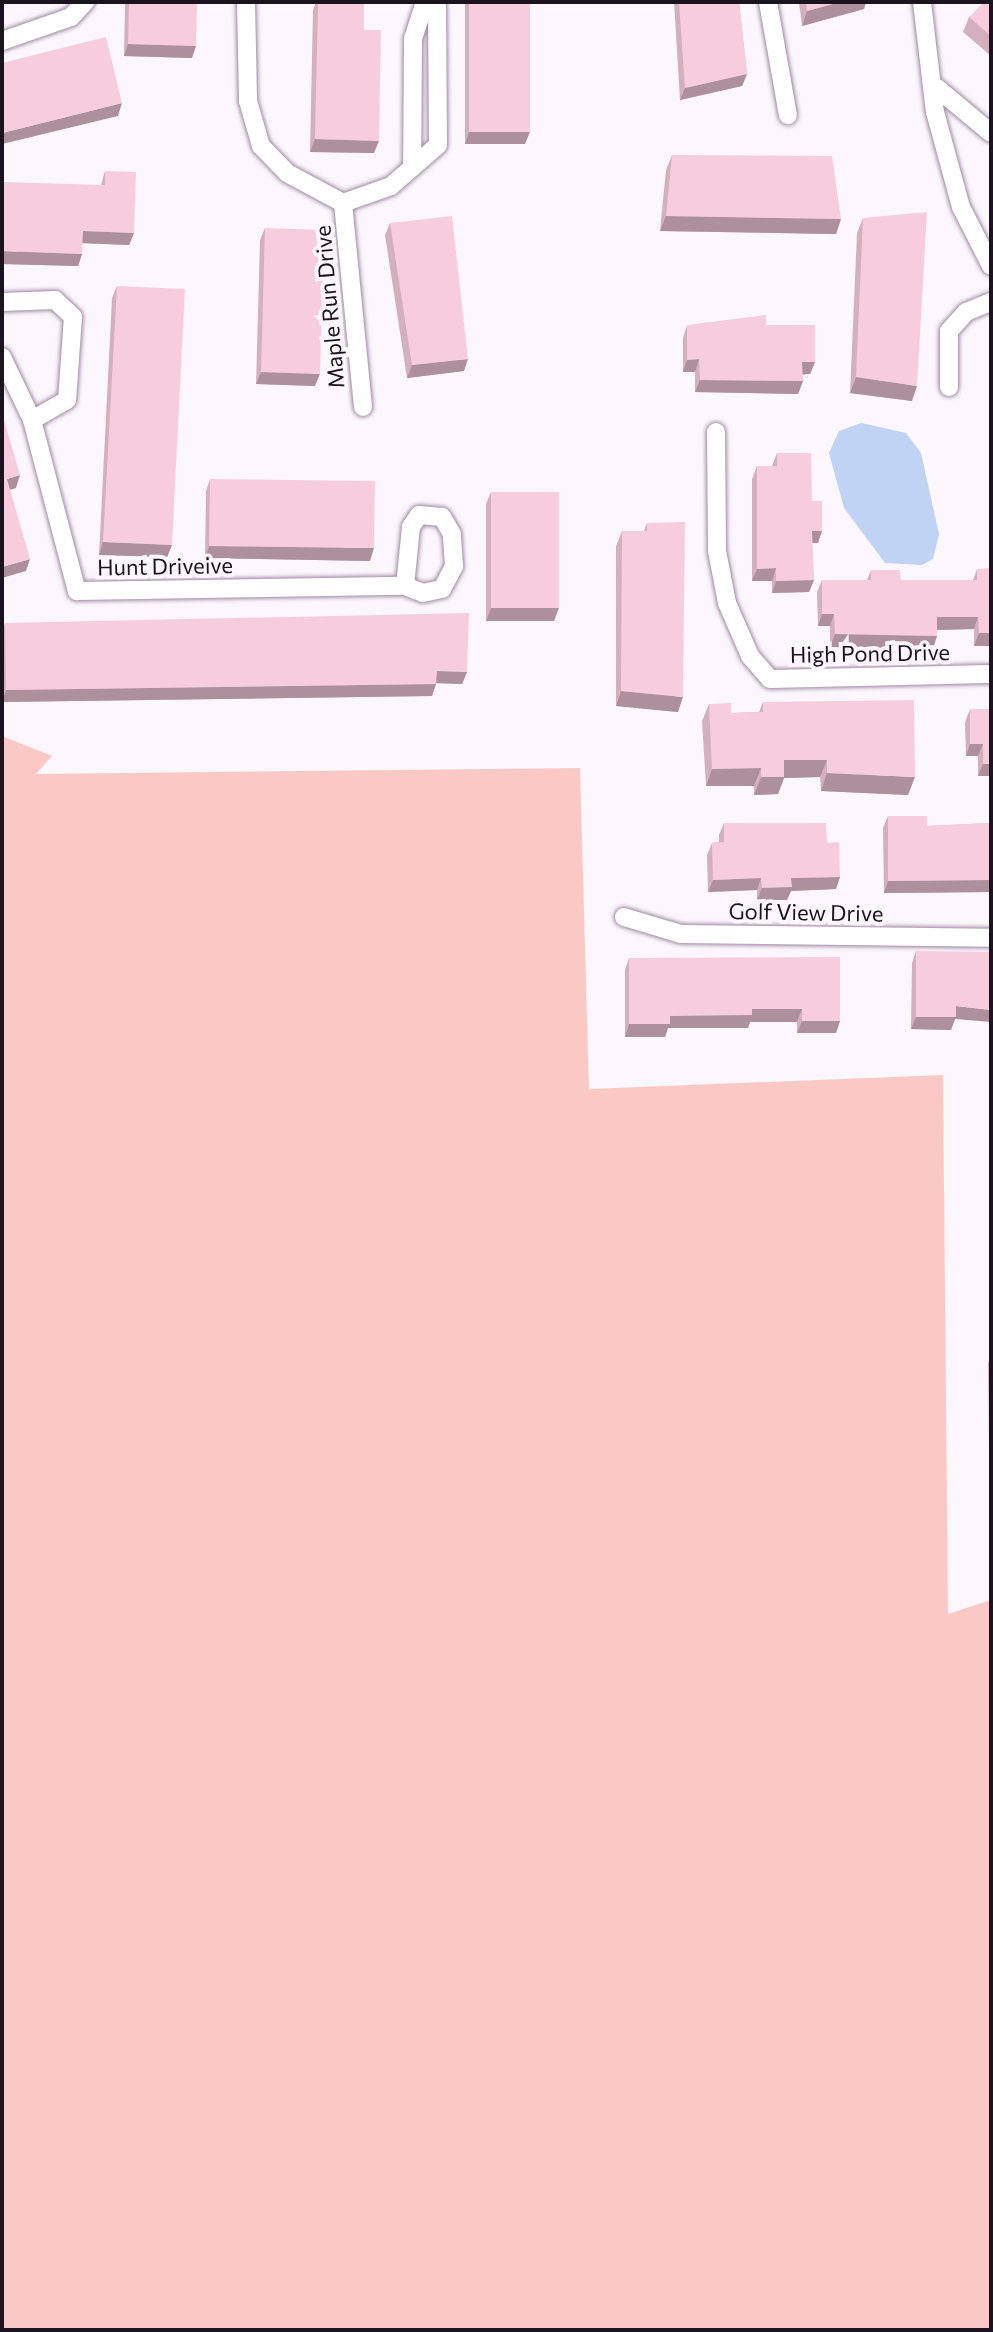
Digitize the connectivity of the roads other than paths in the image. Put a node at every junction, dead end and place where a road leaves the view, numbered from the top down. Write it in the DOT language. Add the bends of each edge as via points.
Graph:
graph roads {
  1 [pos="85,2"];
  2 [pos="246,2"];
  3 [pos="768,2"];
  4 [pos="922,2"];
  5 [pos="2,41"];
  6 [pos="937,88"];
  7 [pos="788,115"];
  8 [pos="991,133"];
  9 [pos="412,167"];
  10 [pos="343,203"];
  11 [pos="991,266"];
  12 [pos="2,302"];
  13 [pos="991,302"];
  14 [pos="2,357"];
  15 [pos="949,387"];
  16 [pos="363,407"];
  17 [pos="32,420"];
  18 [pos="716,432"];
  19 [pos="405,586"];
  20 [pos="991,674"];
  21 [pos="624,917"];
  22 [pos="991,938"];
  1 -- 5 [label="street" via="71,17"];
  2 -- 10 [label="street, Maple Run Drive" via="248,101 261,146 287,173"];
  3 -- 7 [label="street"];
  4 -- 6 [label="street"];
  6 -- 8 [label="street"];
  6 -- 11 [label="street" via="935,112 961,207"];
  9 -- 9 [label="street, Maple Run Drive" via="432,154 440,130 434,5 423,8 413,39"];
  9 -- 10 [label="street, Maple Run Drive" via="391,186"];
  10 -- 16 [label="street, Maple Run Drive"];
  12 -- 17 [label="street" via="55,300 73,317 67,400"];
  13 -- 15 [label="street" via="966,312 949,331"];
  14 -- 17 [label="street, Hunt Driveive"];
  17 -- 19 [label="street, Hunt Driveive" via="77,591"];
  18 -- 20 [label="street, High Pond Drive" via="717,551 727,603 750,656 770,679"];
  21 -- 22 [label="street, Golf View Drive" via="681,934"];
}
